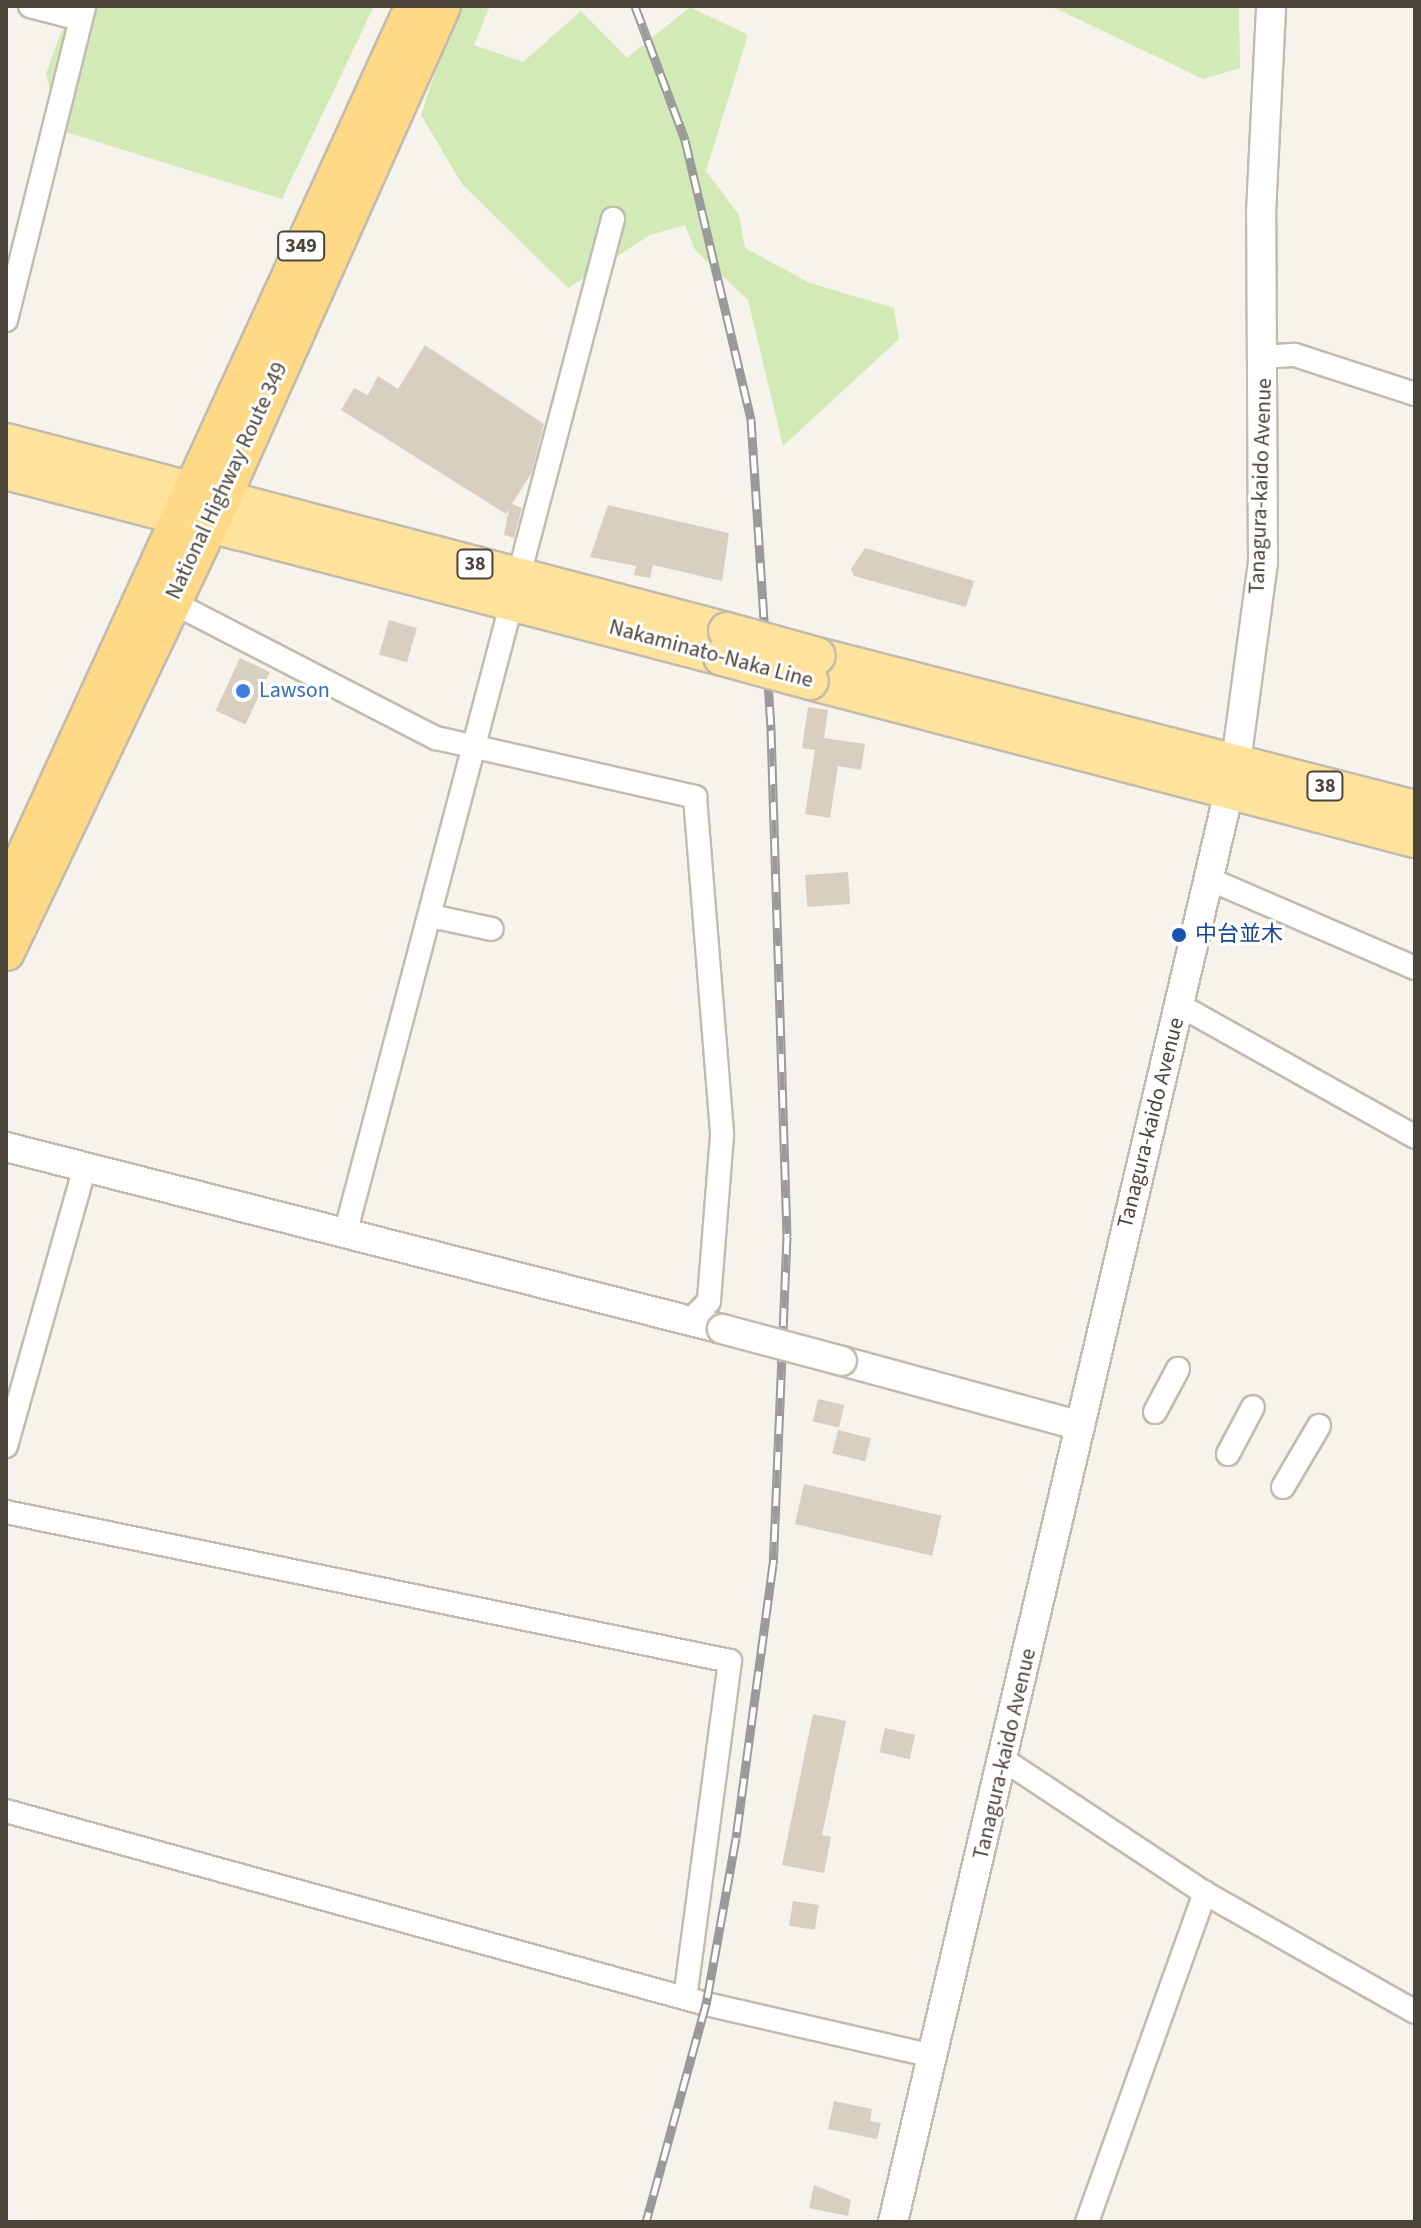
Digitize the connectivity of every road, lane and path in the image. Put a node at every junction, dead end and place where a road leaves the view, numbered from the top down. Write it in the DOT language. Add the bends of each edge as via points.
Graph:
graph roads {
  1 [pos="30,6"];
  2 [pos="414,6"];
  3 [pos="442,6"];
  4 [pos="1271,6"];
  5 [pos="82,12"];
  6 [pos="613,219"];
  7 [pos="6,320"];
  8 [pos="1264,357"];
  9 [pos="1415,394"];
  10 [pos="6,442"];
  11 [pos="6,471"];
  12 [pos="200,506"];
  13 [pos="519,590"];
  14 [pos="172,602"];
  15 [pos="477,748"];
  16 [pos="1233,776"];
  17 [pos="1415,809"];
  18 [pos="1415,839"];
  19 [pos="1209,879"];
  20 [pos="6,897"];
  21 [pos="431,916"];
  22 [pos="492,929"];
  23 [pos="6,952"];
  24 [pos="1415,968"];
  25 [pos="1179,1005"];
  26 [pos="1415,1137"];
  27 [pos="6,1147"];
  28 [pos="85,1167"];
  29 [pos="345,1234"];
  30 [pos="690,1321"];
  31 [pos="1178,1369"];
  32 [pos="1253,1407"];
  33 [pos="1155,1412"];
  34 [pos="1077,1425"];
  35 [pos="1319,1426"];
  36 [pos="6,1446"];
  37 [pos="1228,1454"];
  38 [pos="1283,1487"];
  39 [pos="6,1512"];
  40 [pos="1004,1760"];
  41 [pos="6,1811"];
  42 [pos="1205,1893"];
  43 [pos="685,1997"];
  44 [pos="1415,2012"];
  45 [pos="933,2056"];
  46 [pos="893,2222"];
  47 [pos="1087,2222"];
  1 -- 5 [label="street"];
  2 -- 12 [label="highway, National Highway Route 349 / 349"];
  3 -- 12 [label="highway, National Highway Route 349 / 349"];
  4 -- 8 [label="street, Tanagura-kaido Avenue" via="1261,213"];
  5 -- 7 [label="street"];
  6 -- 13 [label="street"];
  8 -- 9 [label="street" via="1295,355"];
  8 -- 16 [label="street, Tanagura-kaido Avenue" via="1263,563"];
  10 -- 12 [label="main road, Nakaminato-Naka Line / 38"];
  11 -- 12 [label="main road, Nakaminato-Naka Line / 38"];
  12 -- 13 [label="main road, Nakaminato-Naka Line / 38"];
  12 -- 14 [label="highway, National Highway Route 349 / 349"];
  12 -- 20 [label="highway, National Highway Route 349 / 349"];
  13 -- 15 [label="street"];
  13 -- 16 [label="main road, Nakaminato-Naka Line / 38, bridge"];
  14 -- 15 [label="street" via="436,738"];
  14 -- 23 [label="highway, National Highway Route 349 / 349"];
  15 -- 21 [label="street"];
  15 -- 30 [label="street" via="695,797 722,1135 709,1301"];
  16 -- 17 [label="main road, Nakaminato-Naka Line / 38"];
  16 -- 18 [label="main road, Nakaminato-Naka Line / 38"];
  16 -- 19 [label="street, Tanagura-kaido Avenue"];
  19 -- 24 [label="street"];
  19 -- 25 [label="street, Tanagura-kaido Avenue"];
  21 -- 22 [label="street"];
  21 -- 29 [label="street"];
  25 -- 26 [label="street"];
  25 -- 34 [label="street, Tanagura-kaido Avenue"];
  27 -- 28 [label="street"];
  28 -- 29 [label="street"];
  28 -- 36 [label="street"];
  29 -- 30 [label="street"];
  30 -- 34 [label="street, bridge"];
  31 -- 33 [label="street"];
  32 -- 37 [label="street"];
  34 -- 40 [label="street, Tanagura-kaido Avenue"];
  35 -- 38 [label="street"];
  39 -- 43 [label="street" via="730,1661"];
  40 -- 42 [label="street"];
  40 -- 45 [label="street, Tanagura-kaido Avenue"];
  41 -- 43 [label="street"];
  42 -- 44 [label="street"];
  42 -- 47 [label="street"];
  43 -- 45 [label="street"];
  45 -- 46 [label="street, Tanagura-kaido Avenue"];
}
